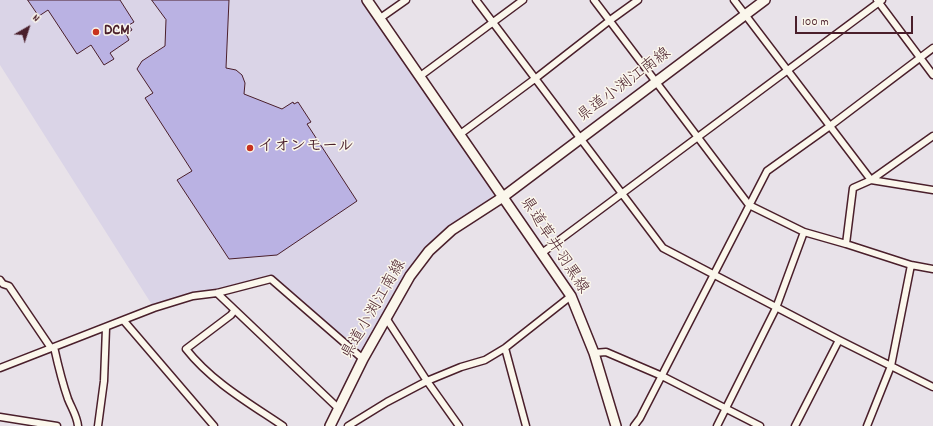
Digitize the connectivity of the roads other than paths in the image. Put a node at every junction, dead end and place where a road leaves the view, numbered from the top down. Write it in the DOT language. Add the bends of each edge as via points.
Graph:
graph roads {
  1 [pos="367,0"];
  2 [pos="406,0"];
  3 [pos="476,0"];
  4 [pos="523,0"];
  5 [pos="594,0"];
  6 [pos="638,0"];
  7 [pos="734,0"];
  8 [pos="764,0"];
  9 [pos="879,1"];
  10 [pos="745,14"];
  11 [pos="380,19"];
  12 [pos="609,21"];
  13 [pos="493,22"];
  14 [pos="933,48"];
  15 [pos="920,58"];
  16 [pos="788,70"];
  17 [pos="933,76"];
  18 [pos="419,77"];
  19 [pos="536,78"];
  20 [pos="656,82"];
  21 [pos="830,126"];
  22 [pos="459,135"];
  23 [pos="933,136"];
  24 [pos="697,137"];
  25 [pos="580,138"];
  26 [pos="871,180"];
  27 [pos="933,190"];
  28 [pos="621,194"];
  29 [pos="503,196"];
  30 [pos="749,205"];
  31 [pos="804,232"];
  32 [pos="846,244"];
  33 [pos="542,253"];
  34 [pos="911,265"];
  35 [pos="933,268"];
  36 [pos="713,276"];
  37 [pos="0,280"];
  38 [pos="217,293"];
  39 [pos="570,296"];
  40 [pos="776,308"];
  41 [pos="234,311"];
  42 [pos="386,318"];
  43 [pos="124,321"];
  44 [pos="106,328"];
  45 [pos="839,340"];
  46 [pos="53,348"];
  47 [pos="505,348"];
  48 [pos="594,353"];
  49 [pos="363,359"];
  50 [pos="891,366"];
  51 [pos="0,367"];
  52 [pos="662,376"];
  53 [pos="427,381"];
  54 [pos="933,387"];
  55 [pos="338,408"];
  56 [pos="726,409"];
  57 [pos="0,417"];
  58 [pos="57,426"];
  59 [pos="78,426"];
  60 [pos="98,426"];
  61 [pos="214,426"];
  62 [pos="283,426"];
  63 [pos="330,426"];
  64 [pos="348,426"];
  65 [pos="459,426"];
  66 [pos="526,426"];
  67 [pos="616,426"];
  68 [pos="634,426"];
  69 [pos="717,426"];
  70 [pos="760,426"];
  71 [pos="795,426"];
  72 [pos="867,426"];
  1 -- 11 [label="main road"];
  2 -- 11 [label="street"];
  3 -- 13 [label="street"];
  4 -- 13 [label="street"];
  5 -- 12 [label="street"];
  6 -- 12 [label="street"];
  7 -- 10 [label="street"];
  8 -- 10 [label="main road, 県道小渕江南線"];
  9 -- 15 [label="street"];
  9 -- 16 [label="street"];
  10 -- 16 [label="street"];
  10 -- 20 [label="main road, 県道小渕江南線"];
  11 -- 18 [label="main road"];
  12 -- 19 [label="street"];
  12 -- 20 [label="street"];
  13 -- 18 [label="street"];
  13 -- 19 [label="street"];
  14 -- 15 [label="street"];
  15 -- 17 [label="street"];
  15 -- 21 [label="street"];
  16 -- 21 [label="street"];
  16 -- 24 [label="street"];
  18 -- 22 [label="main road"];
  19 -- 22 [label="street"];
  19 -- 25 [label="street"];
  20 -- 24 [label="street"];
  20 -- 25 [label="main road, 県道小渕江南線"];
  21 -- 26 [label="street"];
  21 -- 30 [label="street" via="767,171"];
  22 -- 29 [label="main road"];
  23 -- 26 [label="street"];
  24 -- 28 [label="street"];
  24 -- 30 [label="street"];
  25 -- 28 [label="street"];
  25 -- 29 [label="main road, 県道小渕江南線"];
  26 -- 27 [label="street"];
  26 -- 32 [label="street" via="853,188"];
  28 -- 33 [label="street"];
  28 -- 36 [label="street" via="663,248"];
  29 -- 33 [label="main road, 県道草井羽黒線"];
  29 -- 42 [label="main road, 県道小渕江南線" via="452,230 429,251 410,276"];
  30 -- 31 [label="street"];
  30 -- 36 [label="street"];
  31 -- 32 [label="street"];
  31 -- 40 [label="street"];
  32 -- 34 [label="street"];
  33 -- 39 [label="main road, 県道草井羽黒線"];
  34 -- 35 [label="street"];
  34 -- 50 [label="street"];
  36 -- 40 [label="street"];
  36 -- 52 [label="street"];
  37 -- 46 [label="street" via="9,286"];
  38 -- 41 [label="street"];
  38 -- 43 [label="street" via="193,296 154,308"];
  38 -- 49 [label="street" via="272,279"];
  39 -- 47 [label="street"];
  39 -- 48 [label="main road, 県道草井羽黒線"];
  40 -- 45 [label="street"];
  40 -- 56 [label="street"];
  41 -- 55 [label="street"];
  41 -- 62 [label="street" via="186,349 216,380"];
  42 -- 49 [label="main road, 県道小渕江南線"];
  42 -- 53 [label="street"];
  43 -- 44 [label="street"];
  43 -- 61 [label="street"];
  44 -- 46 [label="street"];
  44 -- 60 [label="street" via="104,381"];
  45 -- 50 [label="street"];
  45 -- 71 [label="street"];
  46 -- 51 [label="street"];
  46 -- 59 [label="street" via="59,374"];
  47 -- 53 [label="street" via="485,360"];
  47 -- 66 [label="street"];
  48 -- 52 [label="street" via="606,352"];
  48 -- 67 [label="main road, 県道草井羽黒線"];
  49 -- 55 [label="main road, 県道小渕江南線"];
  50 -- 54 [label="street"];
  50 -- 72 [label="street"];
  52 -- 56 [label="street"];
  52 -- 68 [label="street"];
  53 -- 64 [label="street"];
  53 -- 65 [label="street"];
  55 -- 63 [label="main road, 県道小渕江南線"];
  56 -- 69 [label="street"];
  56 -- 70 [label="street"];
  57 -- 58 [label="street"];
}
